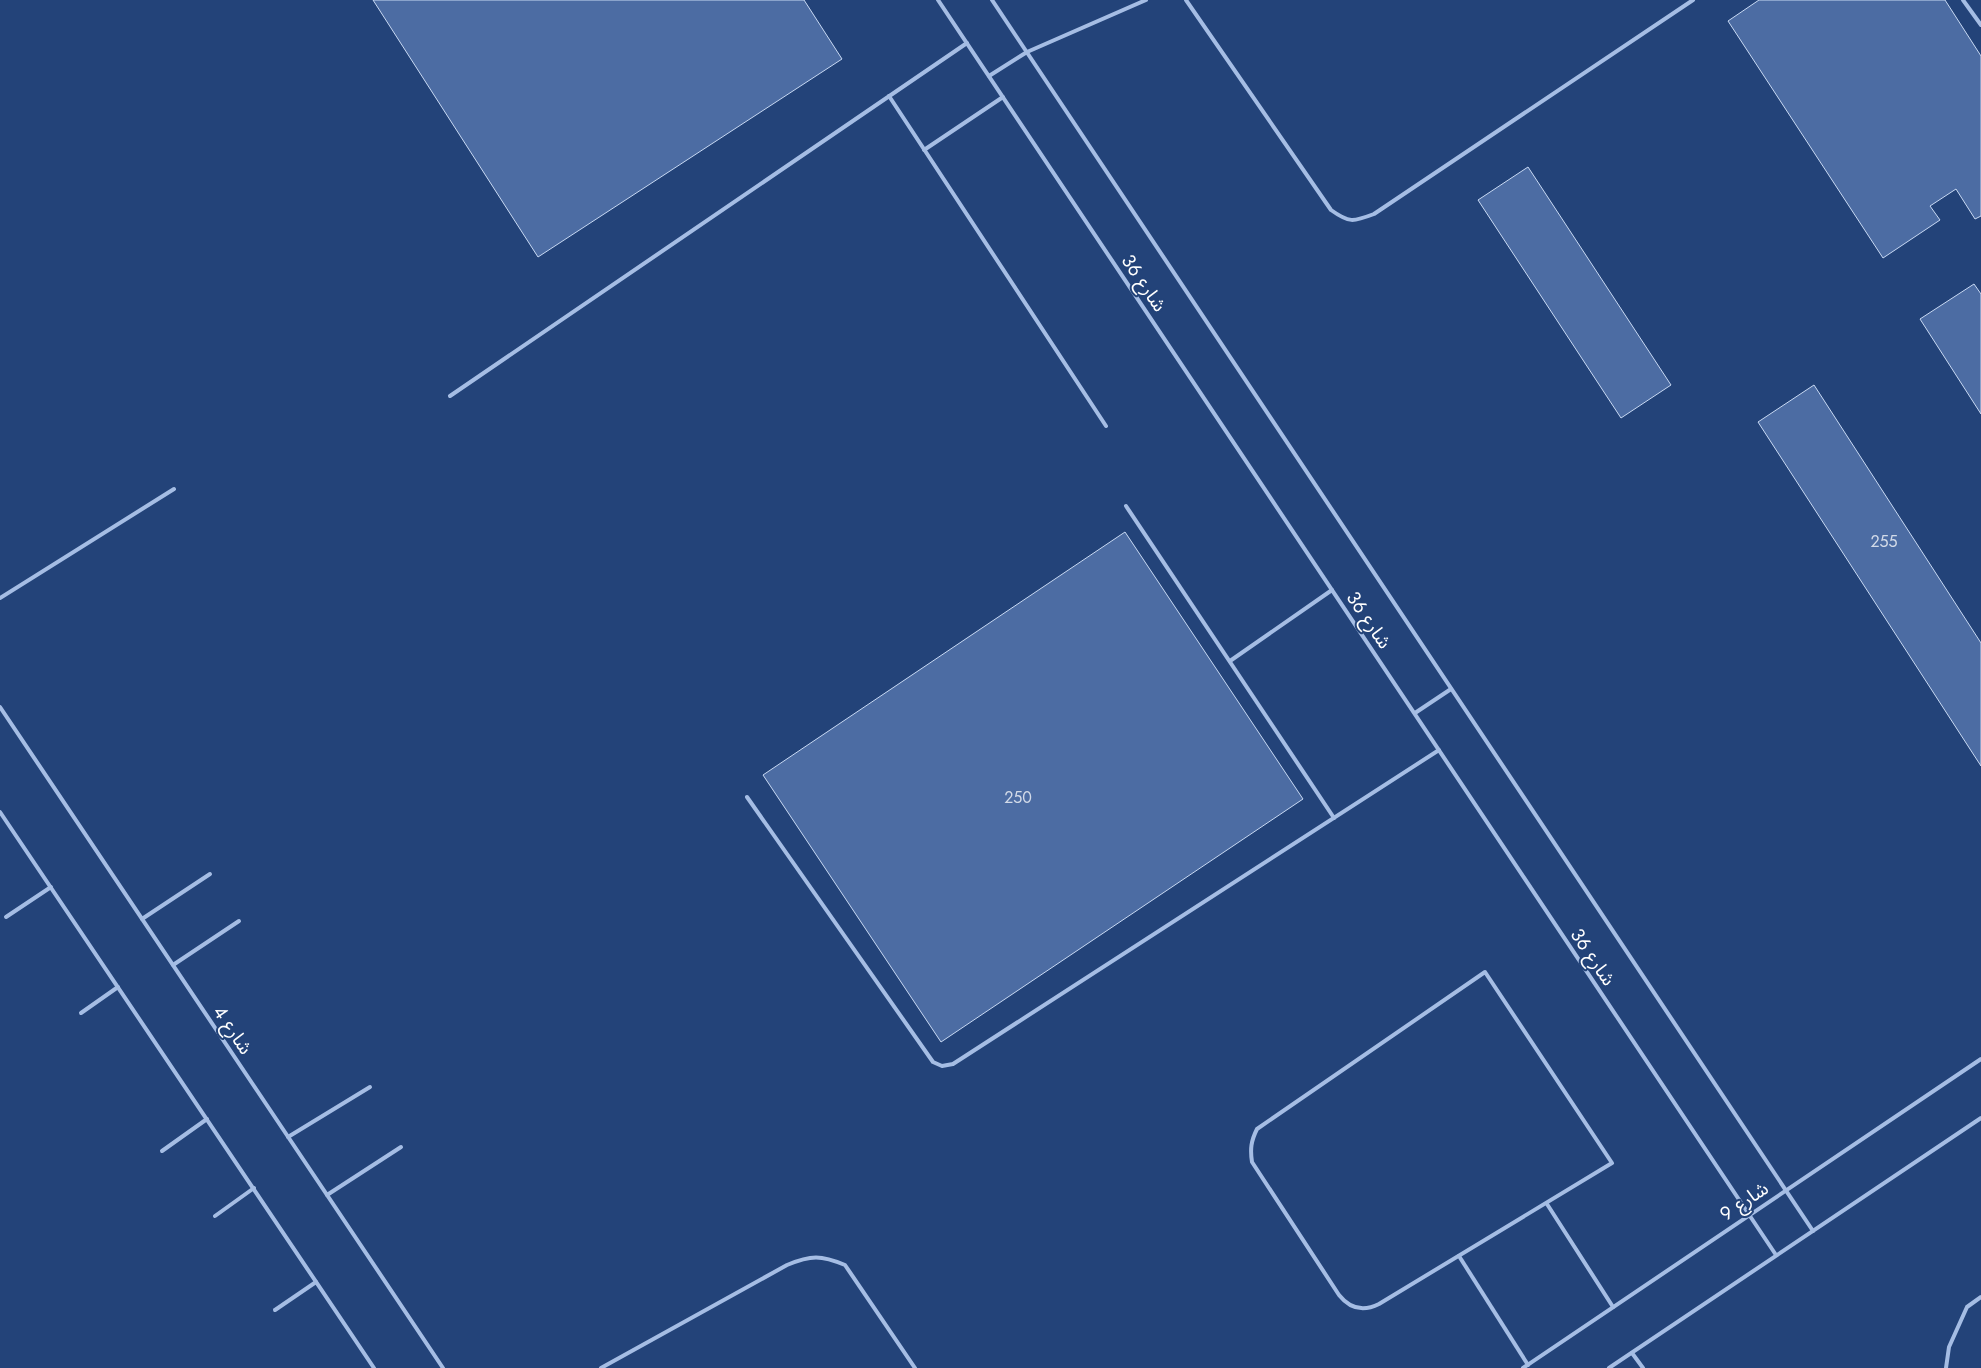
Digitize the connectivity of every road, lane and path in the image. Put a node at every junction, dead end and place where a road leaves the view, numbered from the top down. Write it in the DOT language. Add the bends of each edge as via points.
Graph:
graph roads {
  1 [pos="938,0"];
  2 [pos="992,0"];
  3 [pos="1146,0"];
  4 [pos="1186,0"];
  5 [pos="1693,0"];
  6 [pos="1963,0"];
  7 [pos="1981,25"];
  8 [pos="967,43"];
  9 [pos="1027,52"];
  10 [pos="989,76"];
  11 [pos="889,96"];
  12 [pos="1003,97"];
  13 [pos="924,150"];
  14 [pos="450,396"];
  15 [pos="1106,426"];
  16 [pos="174,489"];
  17 [pos="1126,506"];
  18 [pos="1332,590"];
  19 [pos="0,598"];
  20 [pos="1230,661"];
  21 [pos="1451,689"];
  22 [pos="0,707"];
  23 [pos="1415,713"];
  24 [pos="1439,750"];
  25 [pos="747,798"];
  26 [pos="0,812"];
  27 [pos="1334,818"];
  28 [pos="210,874"];
  29 [pos="50,886"];
  30 [pos="6,917"];
  31 [pos="142,919"];
  32 [pos="239,922"];
  33 [pos="173,965"];
  34 [pos="118,987"];
  35 [pos="81,1013"];
  36 [pos="1981,1059"];
  37 [pos="370,1088"];
  38 [pos="1981,1118"];
  39 [pos="207,1119"];
  40 [pos="288,1137"];
  41 [pos="400,1147"];
  42 [pos="162,1151"];
  43 [pos="254,1188"];
  44 [pos="1785,1190"];
  45 [pos="327,1195"];
  46 [pos="1548,1204"];
  47 [pos="1748,1214"];
  48 [pos="215,1216"];
  49 [pos="1813,1231"];
  50 [pos="1776,1255"];
  51 [pos="1459,1256"];
  52 [pos="316,1282"];
  53 [pos="1981,1297"];
  54 [pos="1613,1307"];
  55 [pos="275,1310"];
  56 [pos="1632,1353"];
  57 [pos="1528,1365"];
  58 [pos="374,1368"];
  59 [pos="443,1368"];
  60 [pos="600,1368"];
  61 [pos="915,1368"];
  62 [pos="1523,1368"];
  63 [pos="1609,1368"];
  64 [pos="1643,1368"];
  65 [pos="1946,1368"];
  1 -- 8 [label="lane, شارع 36"];
  2 -- 9 [label="lane, شارع 36"];
  3 -- 9 [label="lane"];
  4 -- 5 [label="lane" via="1331,210 1344,220 1374,214"];
  6 -- 7 [label="lane"];
  8 -- 10 [label="lane, شارع 36"];
  8 -- 11 [label="lane"];
  9 -- 10 [label="lane"];
  9 -- 21 [label="lane, شارع 36"];
  10 -- 12 [label="lane, شارع 36"];
  11 -- 13 [label="lane"];
  11 -- 14 [label="lane"];
  12 -- 13 [label="lane"];
  12 -- 18 [label="lane, شارع 36"];
  13 -- 15 [label="lane"];
  16 -- 19 [label="lane"];
  17 -- 20 [label="lane"];
  18 -- 20 [label="lane"];
  18 -- 23 [label="lane, شارع 36"];
  20 -- 27 [label="lane"];
  21 -- 23 [label="lane"];
  21 -- 44 [label="lane, شارع 36"];
  22 -- 31 [label="lane, شارع 4"];
  23 -- 24 [label="lane, شارع 36"];
  24 -- 27 [label="lane"];
  24 -- 47 [label="lane, شارع 36"];
  25 -- 27 [label="lane" via="933,1062 942,1066 953,1064"];
  26 -- 29 [label="lane"];
  28 -- 31 [label="lane"];
  29 -- 30 [label="lane"];
  29 -- 34 [label="lane"];
  31 -- 33 [label="lane, شارع 4"];
  32 -- 33 [label="lane"];
  33 -- 40 [label="lane, شارع 4"];
  34 -- 35 [label="lane"];
  34 -- 39 [label="lane"];
  36 -- 44 [label="lane, شارع 9"];
  37 -- 40 [label="lane"];
  38 -- 49 [label="lane"];
  39 -- 42 [label="lane"];
  39 -- 43 [label="lane"];
  40 -- 45 [label="lane, شارع 4"];
  41 -- 45 [label="lane"];
  43 -- 48 [label="lane"];
  43 -- 52 [label="lane"];
  44 -- 47 [label="lane, شارع 9"];
  44 -- 49 [label="lane, شارع 36"];
  45 -- 59 [label="lane, شارع 4"];
  46 -- 51 [label="lane"];
  46 -- 51 [label="lane" via="1612,1163 1485,972 1257,1130 1250,1151 1252,1162 1328,1279 1352,1307 1371,1308"];
  46 -- 54 [label="lane"];
  47 -- 50 [label="lane, شارع 36"];
  47 -- 54 [label="lane, شارع 9"];
  49 -- 50 [label="lane"];
  50 -- 56 [label="lane"];
  51 -- 57 [label="lane"];
  52 -- 55 [label="lane"];
  52 -- 58 [label="lane"];
  53 -- 65 [label="lane" via="1966,1307 1949,1347"];
  54 -- 57 [label="lane, شارع 9"];
  56 -- 63 [label="lane"];
  56 -- 64 [label="lane"];
  57 -- 62 [label="lane, شارع 9"];
  60 -- 61 [label="lane" via="808,1256 828,1258 845,1266"];
}
